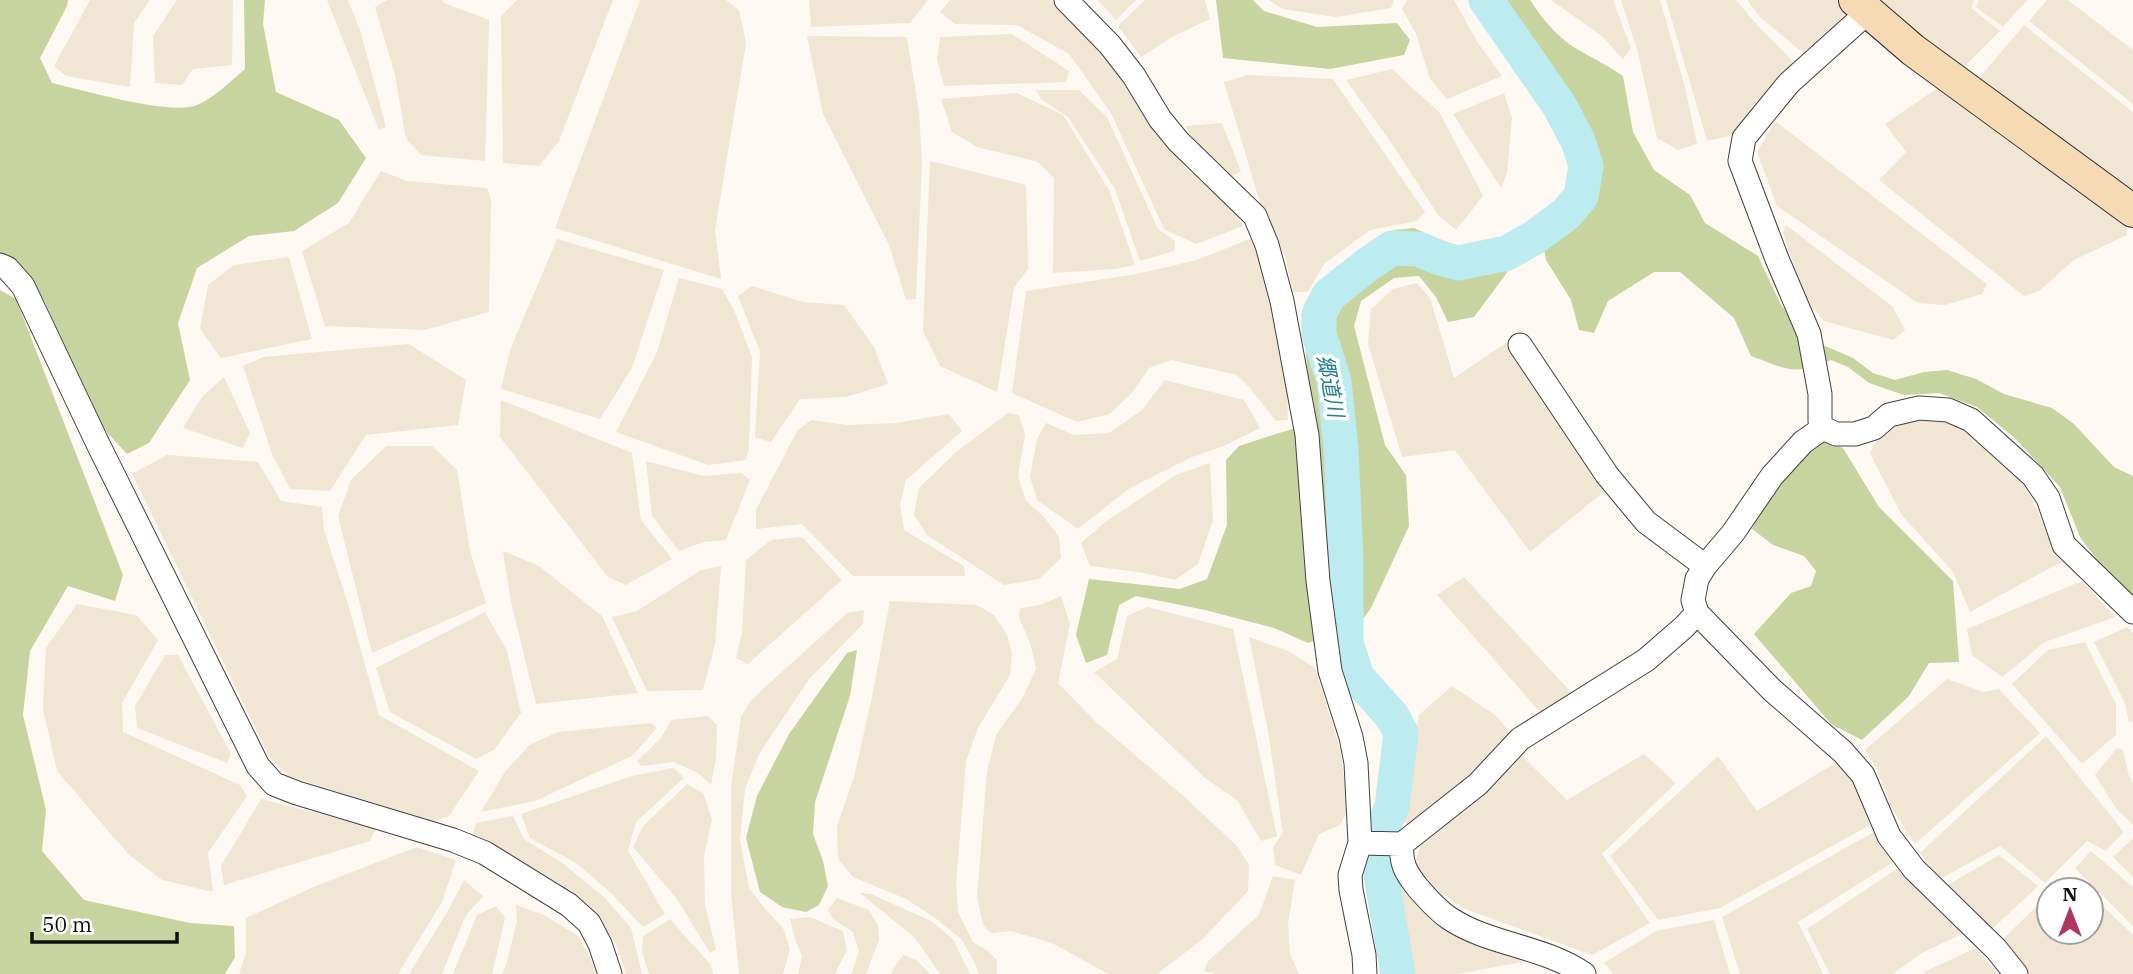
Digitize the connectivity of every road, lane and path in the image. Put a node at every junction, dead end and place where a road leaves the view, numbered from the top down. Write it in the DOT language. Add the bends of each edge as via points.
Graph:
graph roads {
  1 [pos="1066,0"];
  2 [pos="1862,4"];
  3 [pos="2133,211"];
  4 [pos="0,265"];
  5 [pos="1520,345"];
  6 [pos="1823,428"];
  7 [pos="1704,566"];
  8 [pos="2133,612"];
  9 [pos="1697,613"];
  10 [pos="1381,843"];
  11 [pos="610,974"];
  12 [pos="1365,974"];
  13 [pos="1584,974"];
  14 [pos="2016,974"];
  1 -- 10 [label="street" via="1110,45 1178,141 1255,216 1267,245 1307,435 1330,671"];
  2 -- 3 [label="street" via="1913,50"];
  2 -- 6 [label="street" via="1744,138 1740,161 1809,334"];
  4 -- 11 [label="street" via="23,286 258,766 274,784 485,853 569,905 589,923"];
  5 -- 7 [label="street" via="1606,475 1646,522"];
  6 -- 7 [label="street" via="1803,442 1772,476"];
  6 -- 8 [label="street" via="1836,434 1855,434 1874,428 1889,415 1919,408 1948,410 1971,419 2034,476 2048,498 2064,545"];
  7 -- 9 [label="street" via="1693,600"];
  9 -- 10 [label="street" via="1646,660 1520,739 1478,785"];
  9 -- 14 [label="street" via="1772,690 1843,752 1863,775 1889,836 1914,869"];
  10 -- 12 [label="street" via="1350,875"];
  10 -- 13 [label="street" via="1400,858 1426,898 1449,918"];
}
